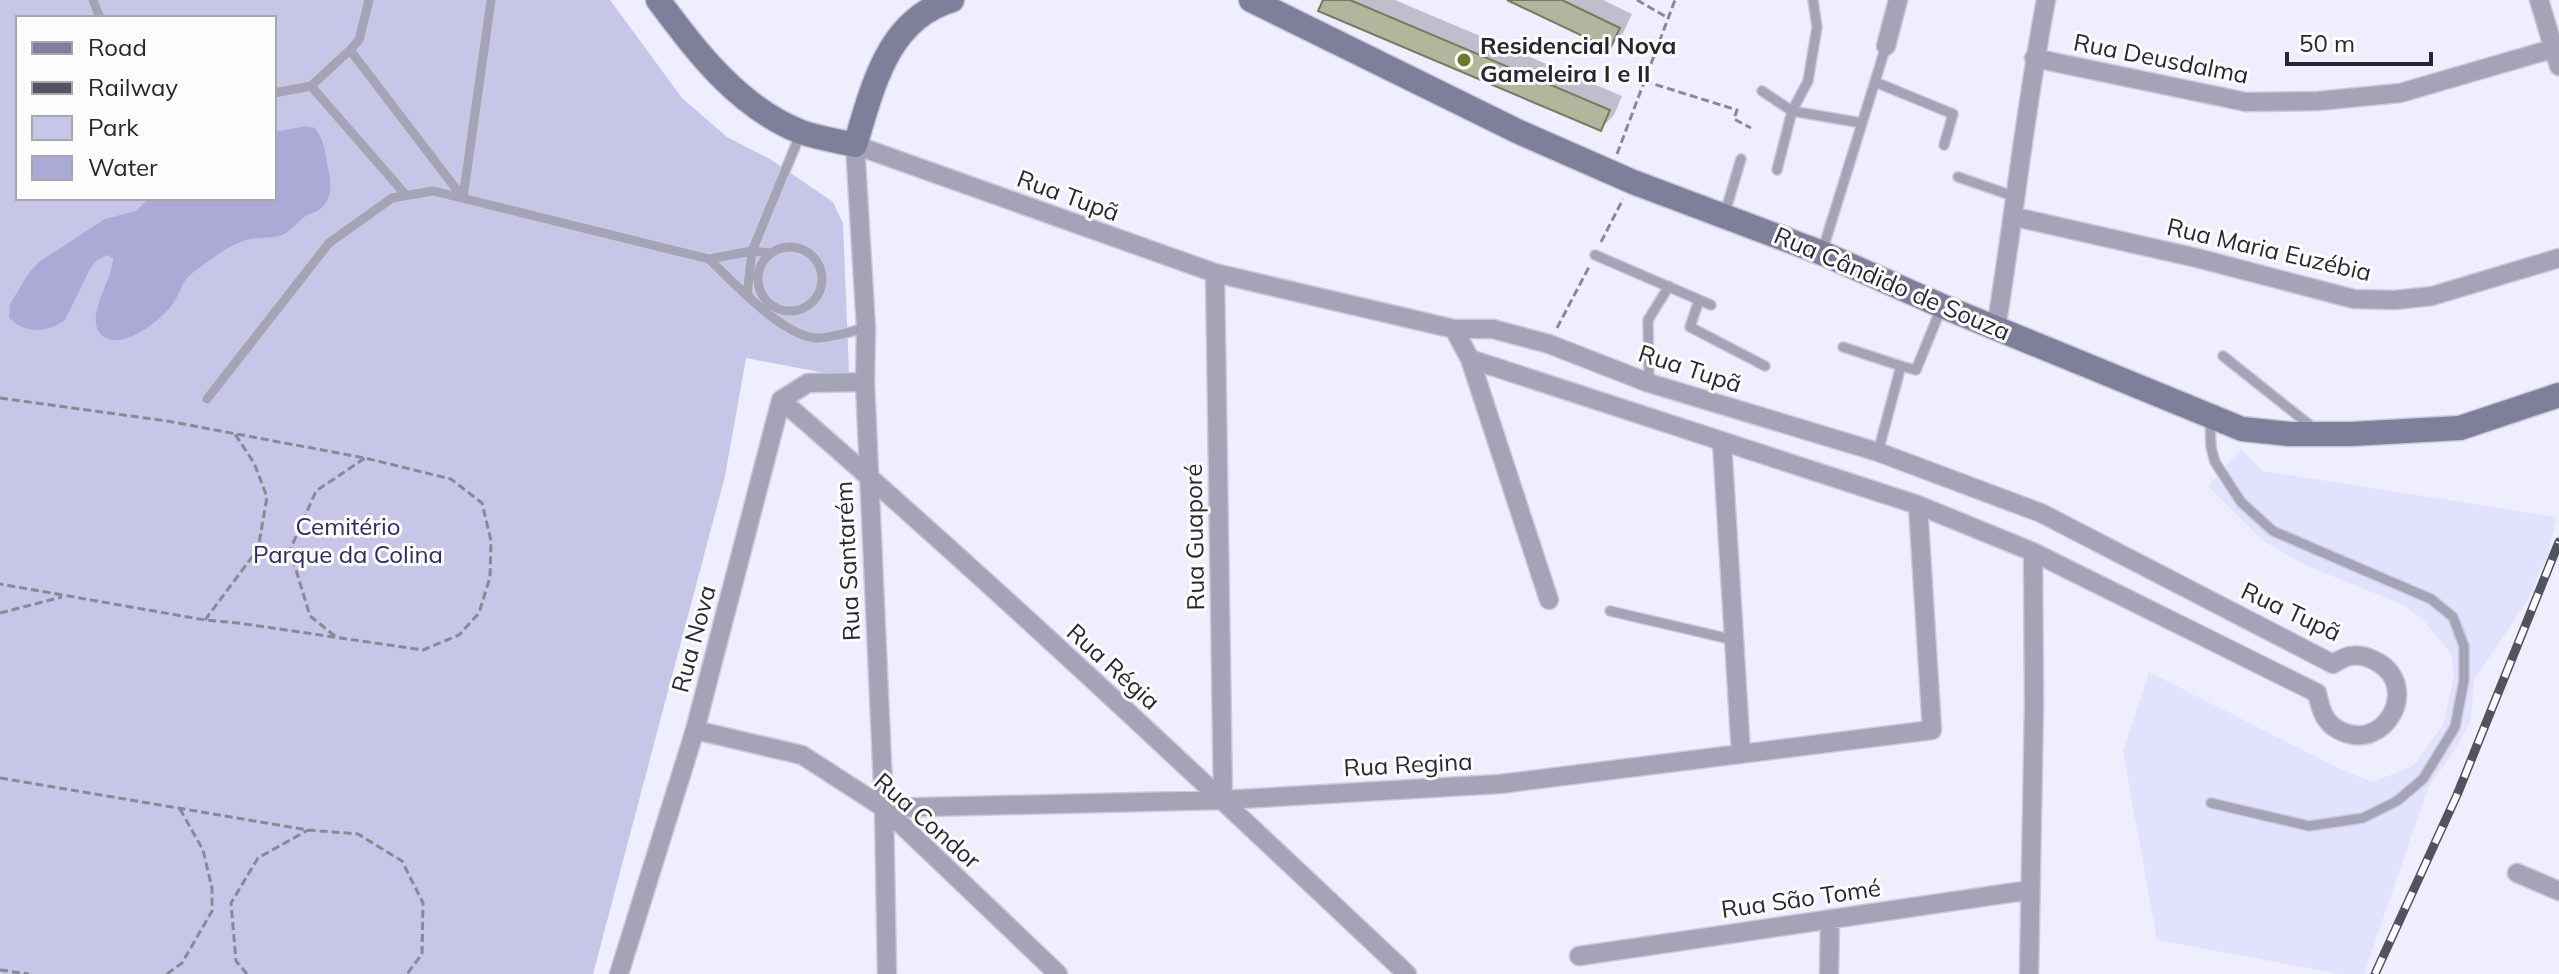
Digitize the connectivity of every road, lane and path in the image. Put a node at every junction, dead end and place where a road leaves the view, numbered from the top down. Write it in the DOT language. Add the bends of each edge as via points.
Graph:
graph roads {
  1 [pos="369,0"];
  2 [pos="491,0"];
  3 [pos="658,0"];
  4 [pos="1251,0"];
  5 [pos="1637,0"];
  6 [pos="1675,0"];
  7 [pos="1813,0"];
  8 [pos="1898,0"];
  9 [pos="2046,0"];
  10 [pos="2539,0"];
  11 [pos="939,2"];
  12 [pos="1668,18"];
  13 [pos="1886,46"];
  14 [pos="350,50"];
  15 [pos="2557,54"];
  16 [pos="2034,58"];
  17 [pos="1644,81"];
  18 [pos="1875,82"];
  19 [pos="311,86"];
  20 [pos="1762,91"];
  21 [pos="276,93"];
  22 [pos="1792,111"];
  23 [pos="1862,123"];
  24 [pos="1751,128"];
  25 [pos="801,131"];
  26 [pos="855,145"];
  27 [pos="1944,145"];
  28 [pos="1741,159"];
  29 [pos="1777,170"];
  30 [pos="1610,172"];
  31 [pos="1958,177"];
  32 [pos="405,194"];
  33 [pos="2016,197"];
  34 [pos="463,198"];
  35 [pos="1724,216"];
  36 [pos="2015,217"];
  37 [pos="752,251"];
  38 [pos="770,253"];
  39 [pos="1822,253"];
  40 [pos="1595,255"];
  41 [pos="2559,258"];
  42 [pos="709,259"];
  43 [pos="1215,273"];
  44 [pos="1669,286"];
  45 [pos="747,296"];
  46 [pos="764,299"];
  47 [pos="1699,300"];
  48 [pos="1711,305"];
  49 [pos="1942,306"];
  50 [pos="866,328"];
  51 [pos="1996,328"];
  52 [pos="1454,329"];
  53 [pos="1843,347"];
  54 [pos="2223,356"];
  55 [pos="1470,359"];
  56 [pos="1765,366"];
  57 [pos="1901,366"];
  58 [pos="865,382"];
  59 [pos="1649,383"];
  60 [pos="2559,395"];
  61 [pos="0,398"];
  62 [pos="207,399"];
  63 [pos="781,400"];
  64 [pos="2210,416"];
  65 [pos="234,433"];
  66 [pos="2322,434"];
  67 [pos="1722,442"];
  68 [pos="1878,452"];
  69 [pos="365,458"];
  70 [pos="869,476"];
  71 [pos="1918,505"];
  72 [pos="2033,552"];
  73 [pos="0,584"];
  74 [pos="64,597"];
  75 [pos="1549,600"];
  76 [pos="1610,611"];
  77 [pos="0,613"];
  78 [pos="205,620"];
  79 [pos="336,637"];
  80 [pos="1734,640"];
  81 [pos="695,730"];
  82 [pos="1741,754"];
  83 [pos="0,778"];
  84 [pos="1223,800"];
  85 [pos="2211,803"];
  86 [pos="180,808"];
  87 [pos="884,808"];
  88 [pos="308,830"];
  89 [pos="2517,873"];
  90 [pos="2030,890"];
  91 [pos="2559,891"];
  92 [pos="1830,919"];
  93 [pos="1579,956"];
  94 [pos="0,970"];
  95 [pos="29,974"];
  96 [pos="167,974"];
  97 [pos="247,974"];
  98 [pos="407,974"];
  99 [pos="619,974"];
  100 [pos="887,974"];
  101 [pos="1058,974"];
  102 [pos="1407,974"];
  103 [pos="1829,974"];
  104 [pos="2029,974"];
  1 -- 14 [label="lane" via="359,40"];
  2 -- 34 [label="lane"];
  3 -- 25 [label="street" via="721,79"];
  4 -- 30 [label="street, Rua Cândido de Souza"];
  5 -- 12 [label="path"];
  6 -- 12 [label="path"];
  7 -- 22 [label="lane" via="1817,27 1808,81"];
  8 -- 13 [label="street"];
  9 -- 16 [label="street"];
  10 -- 15 [label="street"];
  11 -- 26 [label="street" via="895,41 878,74"];
  12 -- 17 [label="path"];
  13 -- 18 [label="lane"];
  14 -- 19 [label="lane"];
  14 -- 34 [label="lane"];
  15 -- 16 [label="street, Rua Deusdalma" via="2400,93 2246,102"];
  16 -- 33 [label="street"];
  17 -- 24 [label="path" via="1737,110 1734,119"];
  17 -- 30 [label="path"];
  18 -- 23 [label="lane"];
  18 -- 27 [label="lane" via="1953,114"];
  19 -- 21 [label="lane"];
  19 -- 32 [label="lane"];
  20 -- 22 [label="lane"];
  22 -- 23 [label="lane"];
  22 -- 29 [label="lane"];
  23 -- 39 [label="lane"];
  25 -- 26 [label="street"];
  25 -- 37 [label="lane"];
  26 -- 43 [label="street, Rua Tupã"];
  26 -- 50 [label="street, Rua Santarém"];
  28 -- 35 [label="lane"];
  30 -- 35 [label="street, Rua Cândido de Souza"];
  31 -- 33 [label="lane"];
  32 -- 34 [label="lane" via="433,191"];
  32 -- 62 [label="lane" via="375,208 329,243"];
  33 -- 36 [label="street"];
  34 -- 42 [label="lane"];
  35 -- 39 [label="street, Rua Cândido de Souza"];
  36 -- 41 [label="street, Rua Maria Euzébia" via="2354,299 2432,296"];
  36 -- 51 [label="street"];
  37 -- 38 [label="lane"];
  37 -- 42 [label="lane"];
  37 -- 45 [label="lane"];
  38 -- 46 [label="lane" via="759,270"];
  38 -- 46 [label="lane" via="790,246 811,254 822,283 813,302 793,311"];
  39 -- 49 [label="street, Rua Cândido de Souza"];
  40 -- 44 [label="lane"];
  42 -- 45 [label="lane"];
  43 -- 52 [label="street, Rua Tupã"];
  43 -- 84 [label="street, Rua Guaporé"];
  44 -- 47 [label="lane"];
  44 -- 59 [label="lane" via="1648,320"];
  45 -- 46 [label="lane"];
  45 -- 50 [label="lane" via="796,334 818,338"];
  47 -- 48 [label="lane"];
  47 -- 56 [label="lane" via="1690,327"];
  49 -- 51 [label="street, Rua Cândido de Souza"];
  49 -- 57 [label="lane" via="1916,370"];
  50 -- 58 [label="street, Rua Santarém"];
  51 -- 64 [label="street, Rua Cândido de Souza"];
  52 -- 55 [label="street"];
  52 -- 59 [label="street, Rua Tupã" via="1493,329 1549,344"];
  53 -- 57 [label="lane"];
  54 -- 66 [label="lane"];
  55 -- 67 [label="street, Rua Tupã"];
  55 -- 75 [label="street"];
  57 -- 68 [label="lane"];
  58 -- 63 [label="street" via="808,383"];
  58 -- 70 [label="street, Rua Santarém"];
  59 -- 68 [label="street, Rua Tupã"];
  60 -- 66 [label="street, Rua Cândido de Souza" via="2460,428"];
  61 -- 65 [label="path"];
  63 -- 70 [label="street, Rua Régia"];
  63 -- 81 [label="street, Rua Nova"];
  64 -- 66 [label="street, Rua Cândido de Souza" via="2242,429"];
  64 -- 85 [label="lane" via="2215,462 2241,502 2273,531 2431,599 2453,617 2464,646 2455,727 2423,779 2397,801 2363,818 2309,826"];
  65 -- 69 [label="path"];
  65 -- 78 [label="path" via="254,463 267,497 258,549"];
  67 -- 71 [label="street, Rua Tupã"];
  67 -- 80 [label="street"];
  68 -- 72 [label="street, Rua Tupã" via="2041,513 2333,664 2351,656 2370,657 2387,668 2397,686 2397,705 2388,723 2371,734 2352,736 2334,728 2321,713 2317,693"];
  69 -- 79 [label="path" via="316,491 290,550 310,616"];
  69 -- 79 [label="path" via="451,479 482,503 491,541 490,577 479,613 459,635 423,650"];
  70 -- 84 [label="street, Rua Régia"];
  70 -- 87 [label="street, Rua Santarém"];
  71 -- 72 [label="street, Rua Tupã"];
  71 -- 82 [label="street, Rua Regina" via="1932,730"];
  72 -- 90 [label="street"];
  73 -- 74 [label="path"];
  74 -- 77 [label="path"];
  74 -- 78 [label="path"];
  76 -- 80 [label="lane"];
  78 -- 79 [label="path"];
  80 -- 82 [label="street"];
  81 -- 87 [label="street, Rua Condor" via="802,755"];
  81 -- 99 [label="street, Rua Nova"];
  82 -- 84 [label="street, Rua Regina" via="1500,784"];
  83 -- 86 [label="path"];
  84 -- 87 [label="street, Rua Regina"];
  84 -- 102 [label="street, Rua Régia"];
  86 -- 88 [label="path"];
  86 -- 96 [label="path" via="203,850 212,911 182,963"];
  87 -- 100 [label="street, Rua Santarém"];
  87 -- 101 [label="street, Rua Condor"];
  88 -- 97 [label="path" via="258,858 231,903 236,961"];
  88 -- 98 [label="path" via="358,834 402,861 423,903 422,954"];
  89 -- 91 [label="street"];
  90 -- 92 [label="street, Rua São Tomé"];
  90 -- 104 [label="street"];
  92 -- 93 [label="street, Rua São Tomé"];
  92 -- 103 [label="street"];
  94 -- 95 [label="path"];
}
